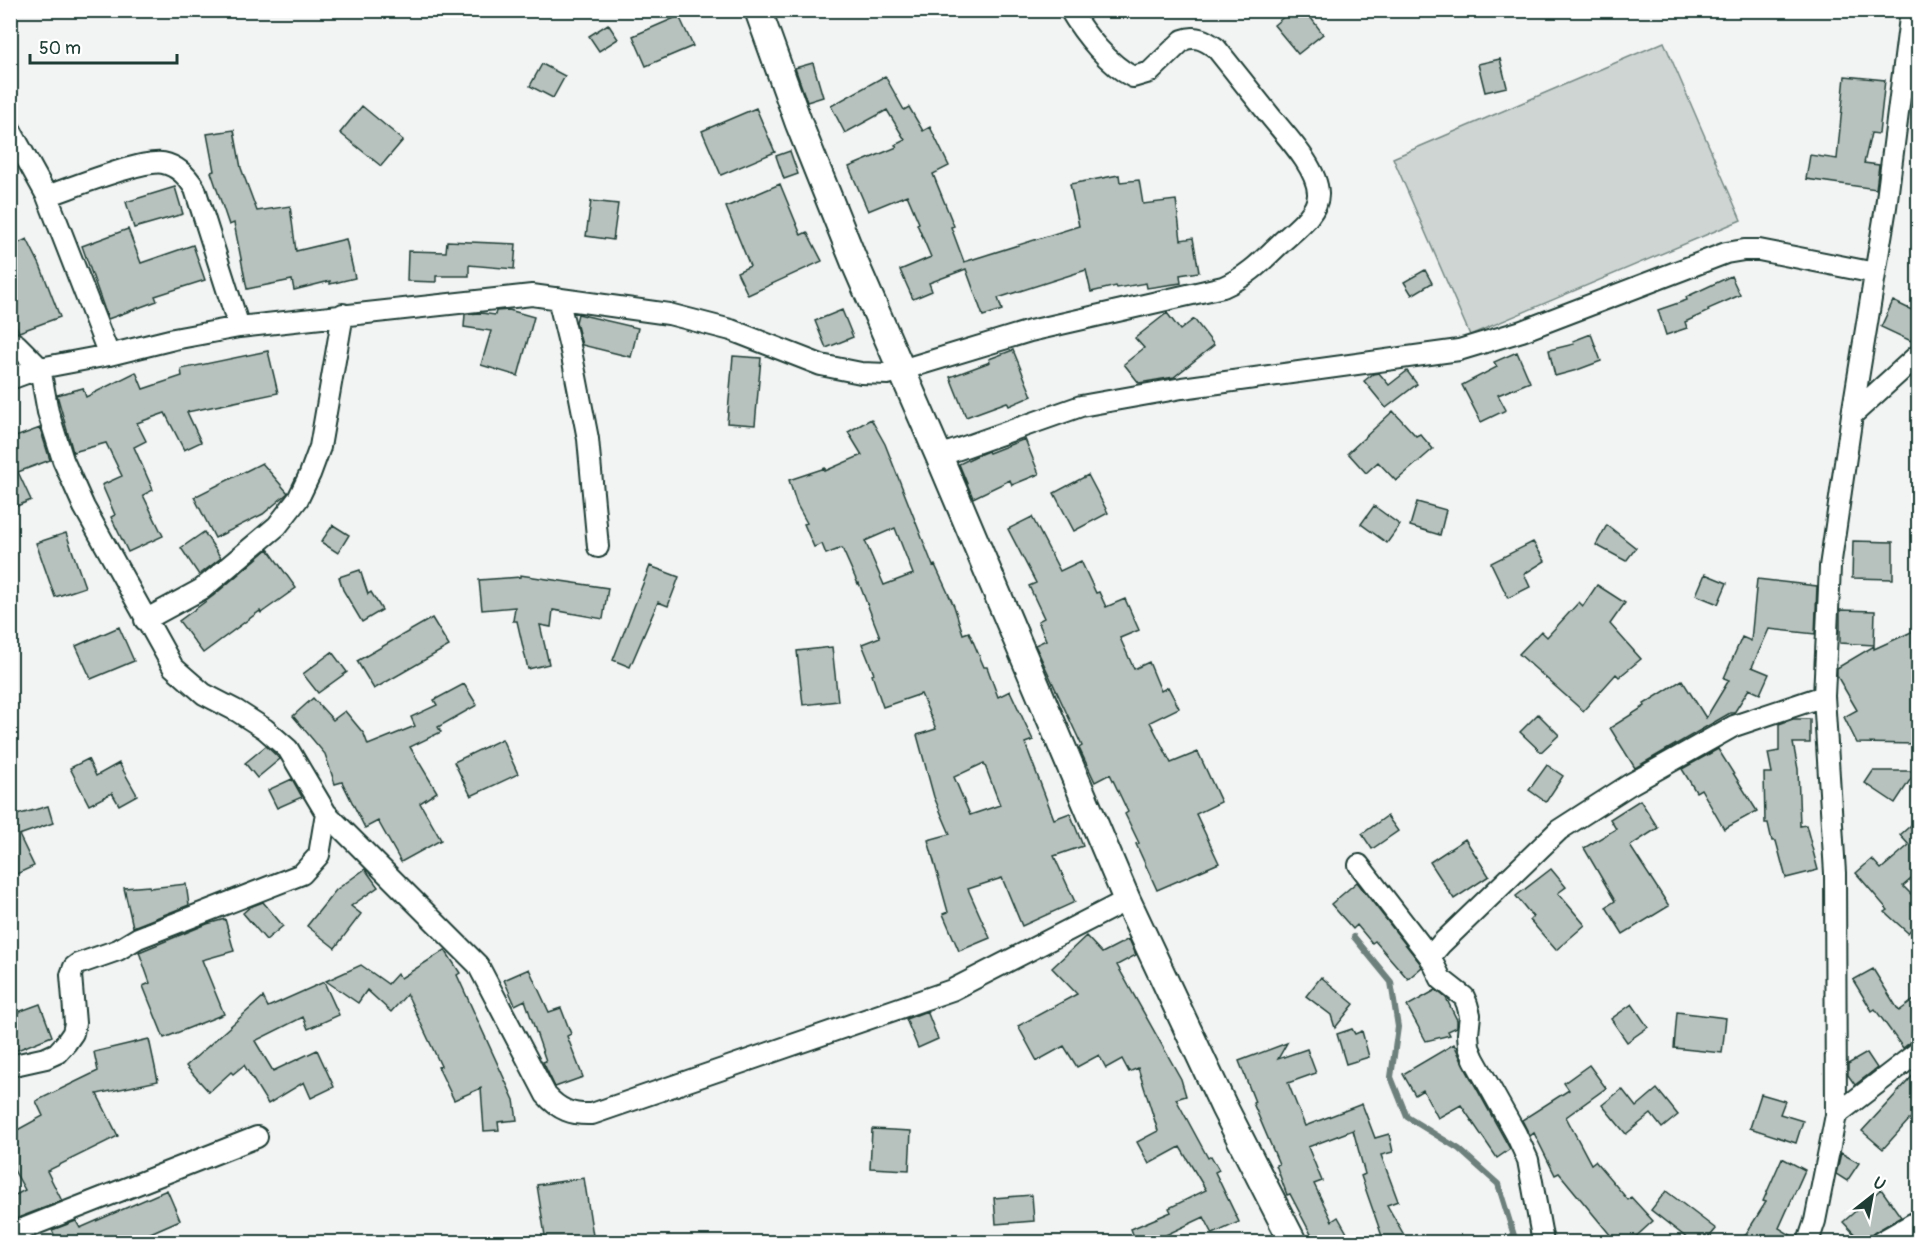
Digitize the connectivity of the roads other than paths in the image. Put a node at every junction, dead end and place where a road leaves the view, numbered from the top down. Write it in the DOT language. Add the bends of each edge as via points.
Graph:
graph roads {
  1 [pos="758,10"];
  2 [pos="1070,10"];
  3 [pos="1911,10"];
  4 [pos="10,129"];
  5 [pos="47,196"];
  6 [pos="1875,273"];
  7 [pos="558,298"];
  8 [pos="343,314"];
  9 [pos="239,327"];
  10 [pos="10,341"];
  11 [pos="109,355"];
  12 [pos="1918,355"];
  13 [pos="40,368"];
  14 [pos="900,370"];
  15 [pos="10,379"];
  16 [pos="1852,415"];
  17 [pos="939,456"];
  18 [pos="598,548"];
  19 [pos="145,620"];
  20 [pos="1824,696"];
  21 [pos="326,813"];
  22 [pos="1359,865"];
  23 [pos="1127,900"];
  24 [pos="1430,957"];
  25 [pos="1918,1052"];
  26 [pos="10,1066"];
  27 [pos="1836,1115"];
  28 [pos="257,1137"];
  29 [pos="1918,1221"];
  30 [pos="10,1234"];
  31 [pos="1293,1242"];
  32 [pos="1543,1242"];
  33 [pos="1808,1242"];
  34 [pos="1881,1242"];
  1 -- 14 [label="street" via="799,124"];
  2 -- 14 [label="street" via="1116,66 1133,77 1150,72 1183,40 1198,38 1215,48 1302,157 1315,181 1316,203 1301,224 1238,280 1030,332"];
  3 -- 6 [label="street"];
  4 -- 5 [label="street"];
  5 -- 9 [label="street" via="156,162 179,170 195,189"];
  5 -- 11 [label="street"];
  6 -- 16 [label="street"];
  6 -- 17 [label="street" via="1759,250 1726,253 1522,331 1459,350 1182,388 1081,406"];
  7 -- 8 [label="street" via="532,295"];
  7 -- 14 [label="street" via="669,314 731,330 821,365 861,373 888,374"];
  7 -- 18 [label="street" via="588,439"];
  8 -- 9 [label="street"];
  8 -- 19 [label="street" via="320,447 298,499 277,526 202,589"];
  9 -- 11 [label="street"];
  10 -- 13 [label="street"];
  11 -- 13 [label="street"];
  12 -- 16 [label="street"];
  13 -- 15 [label="street"];
  13 -- 19 [label="street" via="63,460"];
  14 -- 17 [label="street"];
  16 -- 20 [label="street" via="1830,567"];
  17 -- 23 [label="street"];
  19 -- 21 [label="street" via="173,667 204,694 265,729 288,749"];
  20 -- 24 [label="street" via="1734,726 1559,830"];
  20 -- 27 [label="street" via="1835,873"];
  21 -- 23 [label="street" via="478,965 546,1095 554,1105 581,1114 592,1114 952,990"];
  21 -- 26 [label="street" via="320,855 302,874 78,964 71,975 73,1033 57,1053"];
  22 -- 24 [label="street"];
  23 -- 31 [label="street" via="1224,1107"];
  24 -- 32 [label="street" via="1441,979 1467,1004 1469,1047 1528,1160"];
  25 -- 27 [label="street"];
  27 -- 33 [label="street"];
  28 -- 30 [label="street"];
  29 -- 34 [label="street"];
}
